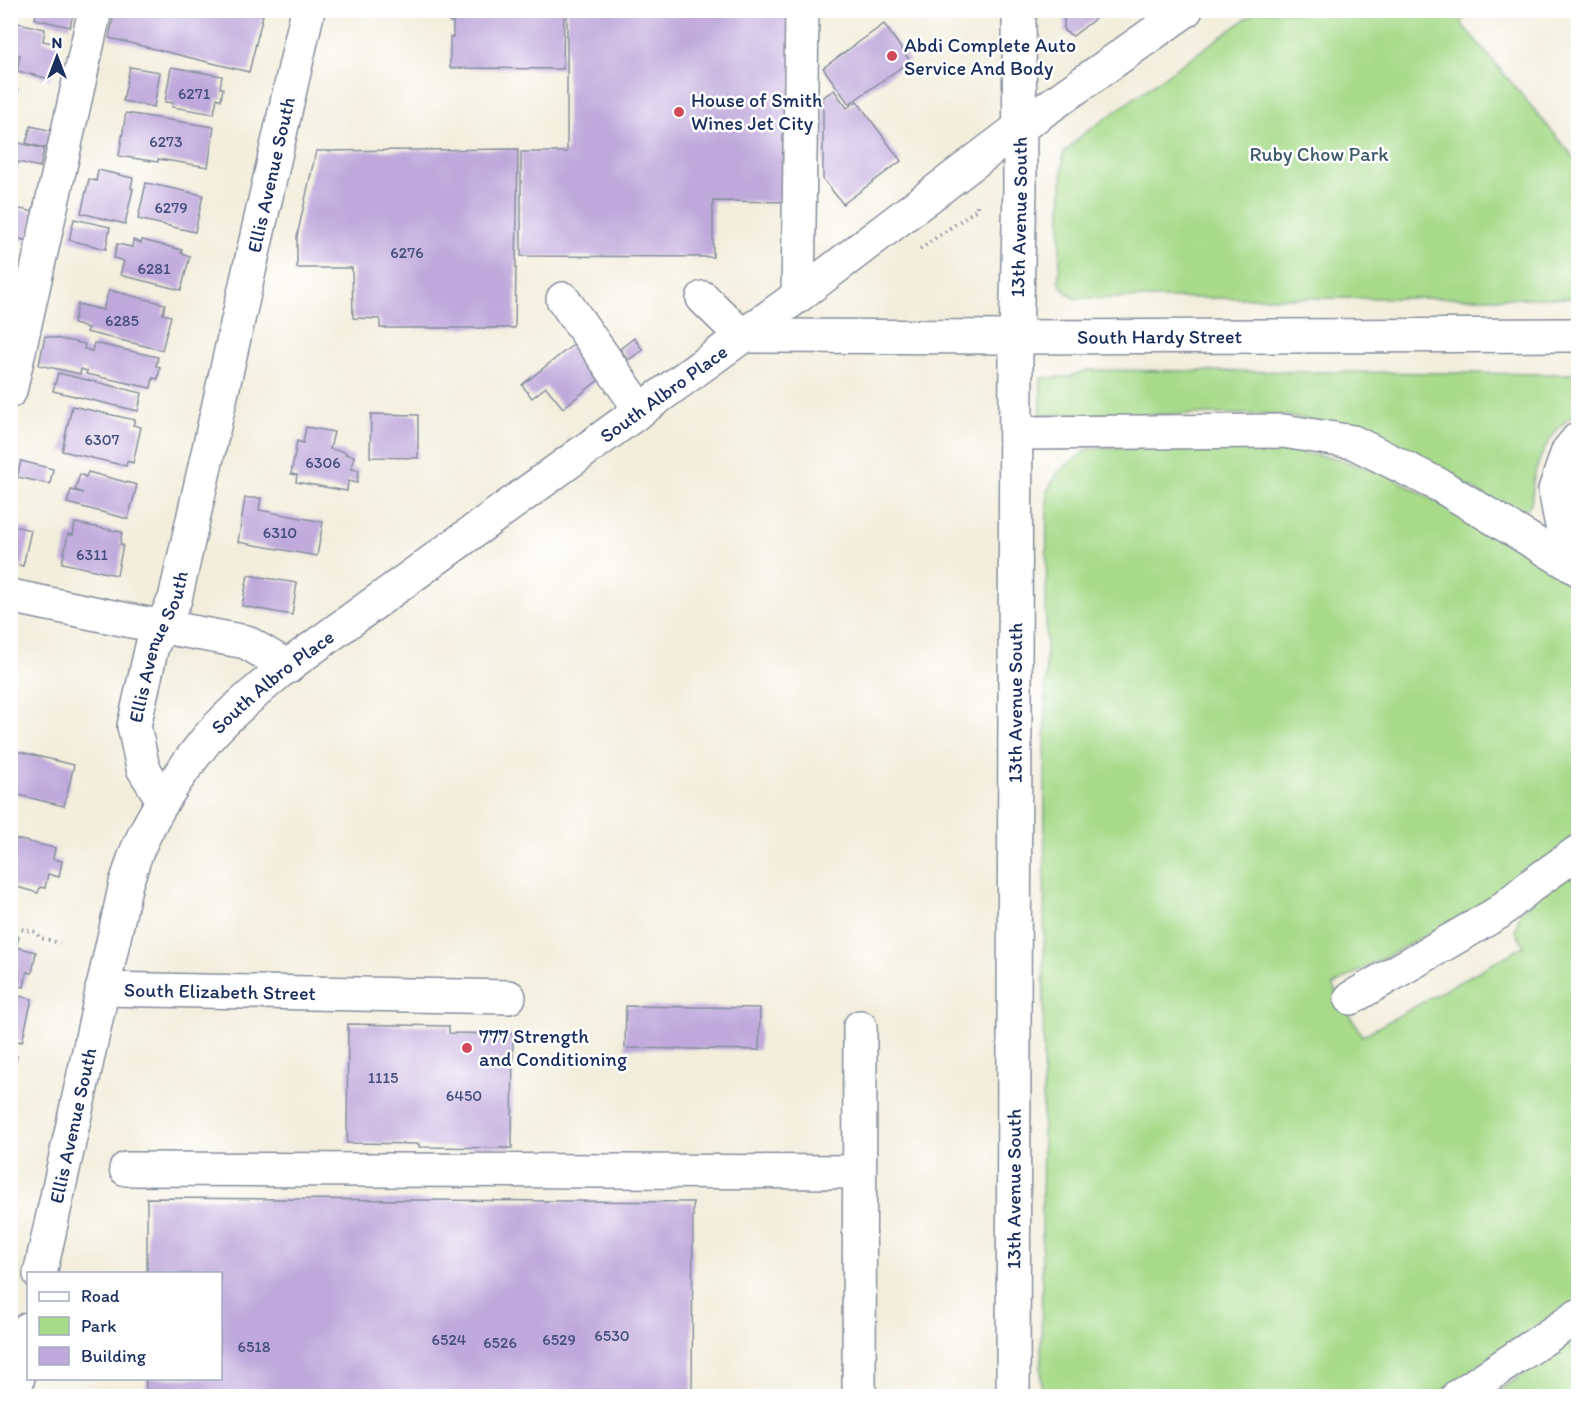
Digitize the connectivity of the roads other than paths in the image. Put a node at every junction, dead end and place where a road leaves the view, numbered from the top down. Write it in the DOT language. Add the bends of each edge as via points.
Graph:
graph roads {
  1 [pos="95,10"];
  2 [pos="308,10"];
  3 [pos="802,10"];
  4 [pos="1019,10"];
  5 [pos="1186,10"];
  6 [pos="1019,128"];
  7 [pos="798,296"];
  8 [pos="703,298"];
  9 [pos="563,299"];
  10 [pos="1578,334"];
  11 [pos="742,336"];
  12 [pos="1016,337"];
  13 [pos="10,391"];
  14 [pos="640,410"];
  15 [pos="1016,433"];
  16 [pos="1578,439"];
  17 [pos="1578,568"];
  18 [pos="10,596"];
  19 [pos="162,626"];
  20 [pos="288,667"];
  21 [pos="163,800"];
  22 [pos="1578,852"];
  23 [pos="102,989"];
  24 [pos="509,997"];
  25 [pos="1351,998"];
  26 [pos="860,1027"];
  27 [pos="126,1169"];
  28 [pos="860,1172"];
  29 [pos="40,1272"];
  30 [pos="1578,1316"];
  31 [pos="27,1334"];
  32 [pos="14,1396"];
  33 [pos="859,1396"];
  34 [pos="1013,1396"];
  35 [pos="1458,1396"];
  1 -- 13 [label="street"];
  2 -- 19 [label="street, Ellis Avenue South" via="175,599"];
  3 -- 7 [label="street"];
  4 -- 6 [label="street, 13th Avenue South"];
  5 -- 6 [label="street, South Albro Place"];
  6 -- 7 [label="street, South Albro Place"];
  6 -- 12 [label="street, 13th Avenue South"];
  7 -- 11 [label="street, South Albro Place"];
  8 -- 11 [label="street"];
  9 -- 14 [label="street"];
  10 -- 12 [label="street, South Hardy Street"];
  11 -- 12 [label="street, South Hardy Street"];
  11 -- 14 [label="street, South Albro Place"];
  12 -- 15 [label="street, 13th Avenue South"];
  14 -- 20 [label="street, South Albro Place"];
  15 -- 17 [label="street" via="1283,431 1353,442 1440,486"];
  15 -- 34 [label="street, 13th Avenue South"];
  16 -- 17 [label="street" via="1568,451 1555,490 1563,531"];
  18 -- 19 [label="street"];
  19 -- 20 [label="street" via="246,642"];
  19 -- 21 [label="street, Ellis Avenue South" via="152,646 134,726 143,768"];
  20 -- 21 [label="street, South Albro Place" via="208,738"];
  21 -- 23 [label="street, Ellis Avenue South" via="139,846 126,883"];
  22 -- 25 [label="street" via="1498,913"];
  23 -- 24 [label="street, South Elizabeth Street"];
  23 -- 29 [label="street, Ellis Avenue South"];
  26 -- 28 [label="street"];
  27 -- 28 [label="street"];
  28 -- 33 [label="street"];
  30 -- 35 [label="street"];
  31 -- 32 [label="street"];
}
